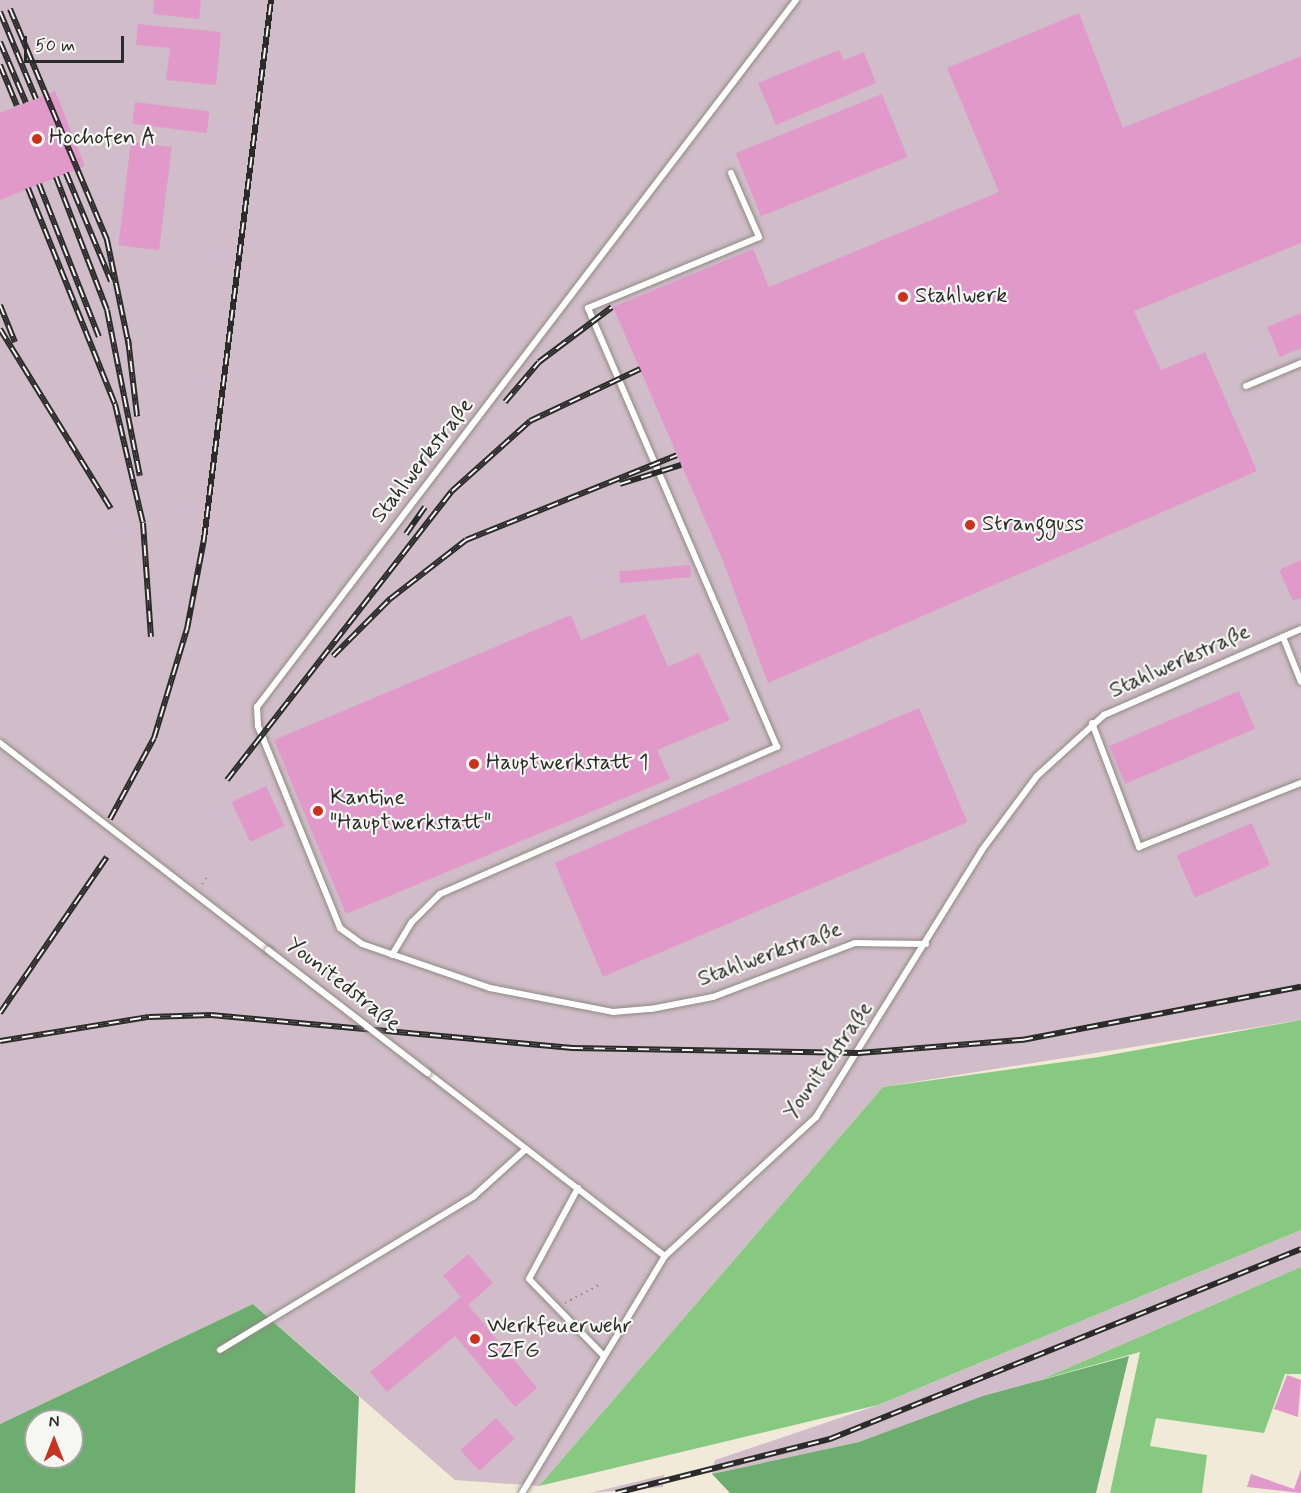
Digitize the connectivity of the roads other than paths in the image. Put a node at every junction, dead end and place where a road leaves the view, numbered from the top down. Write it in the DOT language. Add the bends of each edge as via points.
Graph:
graph roads {
  1 [pos="796,0"];
  2 [pos="731,173"];
  3 [pos="1301,363"];
  4 [pos="1246,386"];
  5 [pos="1301,629"];
  6 [pos="1283,637"];
  7 [pos="1301,682"];
  8 [pos="1092,723"];
  9 [pos="0,743"];
  10 [pos="1301,783"];
  11 [pos="926,944"];
  12 [pos="392,955"];
  13 [pos="526,1149"];
  14 [pos="578,1188"];
  15 [pos="665,1256"];
  16 [pos="220,1350"];
  17 [pos="604,1356"];
  18 [pos="522,1493"];
  1 -- 12 [label="lane, Stahlwerkstraße" via="257,707 258,726 340,928"];
  2 -- 12 [label="lane" via="759,237 588,308 777,747 440,894 412,922"];
  3 -- 4 [label="lane"];
  5 -- 6 [label="lane, Stahlwerkstraße"];
  6 -- 7 [label="lane, Stahlwerkstraße"];
  6 -- 8 [label="lane, Stahlwerkstraße"];
  8 -- 10 [label="lane, Stahlwerkstraße" via="1140,847"];
  8 -- 11 [label="lane, Stahlwerkstraße" via="1007,812"];
  9 -- 13 [label="lane, Younitedstraße, bridge"];
  11 -- 12 [label="lane, Stahlwerkstraße" via="855,943 713,997 613,1012 490,988"];
  11 -- 15 [label="lane, Younitedstraße" via="816,1117"];
  13 -- 14 [label="lane, Younitedstraße"];
  13 -- 16 [label="lane" via="474,1196"];
  14 -- 15 [label="lane, Younitedstraße"];
  14 -- 17 [label="lane" via="529,1279"];
  15 -- 17 [label="lane, Younitedstraße"];
  17 -- 18 [label="lane, Younitedstraße"];
}
